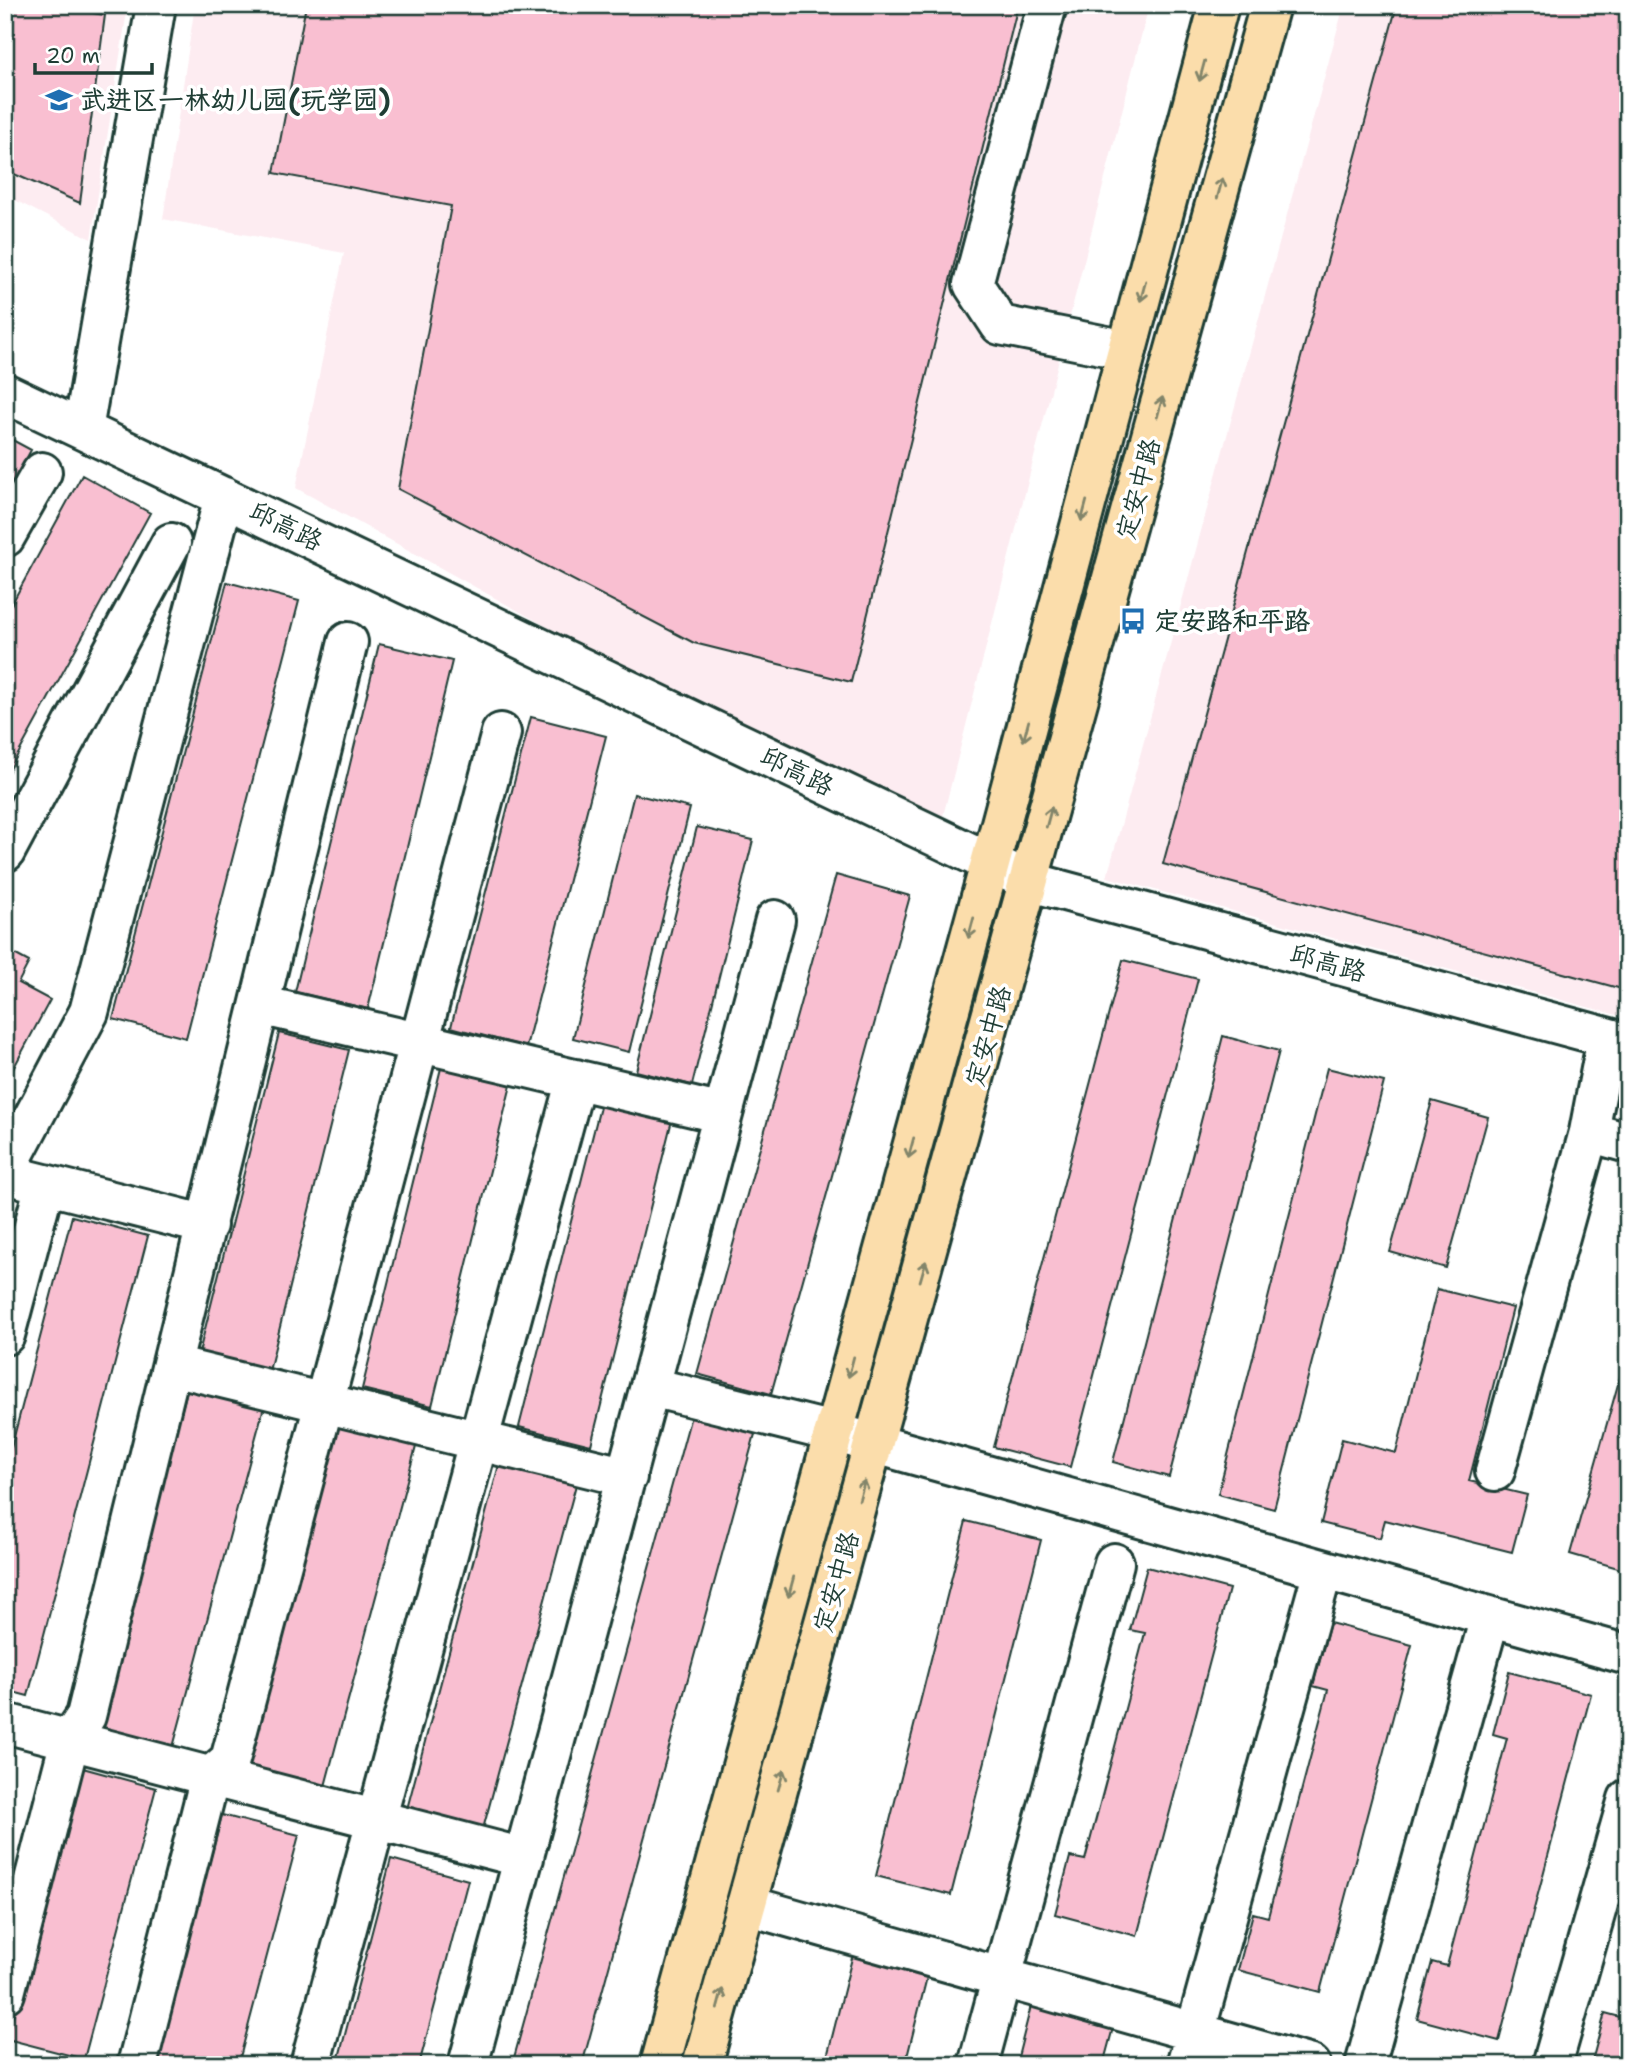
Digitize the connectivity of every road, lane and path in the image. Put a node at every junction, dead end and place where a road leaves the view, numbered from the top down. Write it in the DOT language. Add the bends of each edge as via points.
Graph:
graph roads {
  1 [pos="156,5"];
  2 [pos="1046,5"];
  3 [pos="1219,5"];
  4 [pos="1270,5"];
  5 [pos="1127,350"];
  6 [pos="5,393"];
  7 [pos="83,430"];
  8 [pos="41,472"];
  9 [pos="224,497"];
  10 [pos="5,537"];
  11 [pos="171,543"];
  12 [pos="348,642"];
  13 [pos="501,733"];
  14 [pos="5,852"];
  15 [pos="989,863"];
  16 [pos="1031,883"];
  17 [pos="775,920"];
  18 [pos="260,1005"];
  19 [pos="1617,1041"];
  20 [pos="419,1042"];
  21 [pos="576,1079"];
  22 [pos="723,1114"];
  23 [pos="1589,1132"];
  24 [pos="1628,1143"];
  25 [pos="5,1172"];
  26 [pos="45,1184"];
  27 [pos="207,1225"];
  28 [pos="5,1335"];
  29 [pos="173,1366"];
  30 [pos="651,1387"];
  31 [pos="324,1402"];
  32 [pos="833,1432"];
  33 [pos="479,1440"];
  34 [pos="874,1444"];
  35 [pos="1495,1471"];
  36 [pos="627,1477"];
  37 [pos="1114,1563"];
  38 [pos="1323,1570"];
  39 [pos="1490,1617"];
  40 [pos="1628,1655"];
  41 [pos="5,1723"];
  42 [pos="70,1740"];
  43 [pos="210,1777"];
  44 [pos="1628,1799"];
  45 [pos="376,1820"];
  46 [pos="524,1858"];
  47 [pos="746,1905"];
  48 [pos="1002,1977"];
  49 [pos="5,1993"];
  50 [pos="1190,2048"];
  51 [pos="137,2065"];
  52 [pos="310,2065"];
  53 [pos="468,2065"];
  54 [pos="660,2065"];
  55 [pos="702,2065"];
  56 [pos="978,2065"];
  57 [pos="1311,2065"];
  58 [pos="1365,2065"];
  59 [pos="1552,2065"];
  1 -- 7 [label="street"];
  2 -- 5 [label="street" via="973,284 1000,325"];
  3 -- 5 [label="main road, 定安中路, one-way"];
  16 -- 4 [label="main road, 定安中路, one-way"];
  5 -- 15 [label="main road, 定安中路, one-way"];
  6 -- 7 [label="street, 邱高路"];
  7 -- 9 [label="street, 邱高路"];
  8 -- 10 [label="street"];
  9 -- 15 [label="street, 邱高路"];
  9 -- 25 [label="street" via="89,1012"];
  11 -- 14 [label="street"];
  12 -- 18 [label="street"];
  13 -- 20 [label="street"];
  15 -- 16 [label="street, 邱高路"];
  15 -- 32 [label="main road, 定安中路, one-way"];
  16 -- 19 [label="street, 邱高路"];
  34 -- 16 [label="main road, 定安中路, one-way"];
  17 -- 22 [label="street"];
  18 -- 20 [label="street"];
  18 -- 27 [label="street"];
  19 -- 23 [label="street"];
  20 -- 21 [label="street"];
  20 -- 31 [label="street"];
  21 -- 22 [label="street"];
  21 -- 33 [label="street"];
  22 -- 30 [label="street"];
  23 -- 24 [label="street"];
  23 -- 35 [label="street"];
  25 -- 26 [label="street"];
  26 -- 27 [label="street"];
  26 -- 28 [label="street"];
  27 -- 29 [label="street"];
  29 -- 31 [label="street"];
  29 -- 42 [label="street" via="86,1716"];
  30 -- 32 [label="street"];
  30 -- 36 [label="street"];
  31 -- 33 [label="street"];
  31 -- 43 [label="street" via="230,1760"];
  32 -- 34 [label="street"];
  32 -- 54 [label="main road, 定安中路, one-way"];
  33 -- 36 [label="street"];
  33 -- 45 [label="street"];
  34 -- 38 [label="street"];
  47 -- 34 [label="main road, 定安中路, one-way"];
  36 -- 46 [label="street"];
  37 -- 48 [label="street"];
  38 -- 39 [label="street"];
  38 -- 50 [label="street"];
  39 -- 40 [label="street"];
  39 -- 58 [label="street"];
  41 -- 42 [label="street"];
  42 -- 43 [label="street"];
  42 -- 49 [label="street"];
  43 -- 45 [label="street"];
  43 -- 51 [label="street"];
  44 -- 59 [label="street"];
  45 -- 46 [label="street"];
  45 -- 52 [label="street"];
  46 -- 53 [label="street"];
  47 -- 48 [label="street"];
  55 -- 47 [label="main road, 定安中路, one-way"];
  48 -- 50 [label="street"];
  48 -- 56 [label="street"];
  50 -- 57 [label="street"];
}
